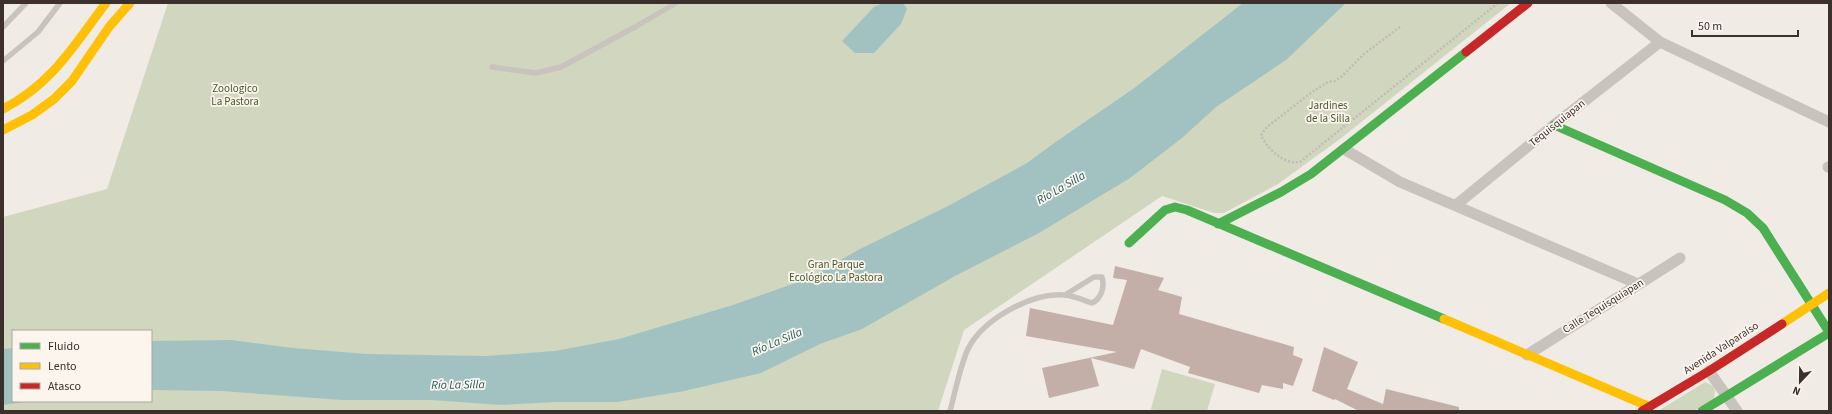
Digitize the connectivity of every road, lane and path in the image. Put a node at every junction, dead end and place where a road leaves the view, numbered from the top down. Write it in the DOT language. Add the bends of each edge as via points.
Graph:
graph roads {
  1 [pos="26,3"];
  2 [pos="60,3"];
  3 [pos="106,3"];
  4 [pos="130,3"];
  5 [pos="676,3"];
  6 [pos="1498,3"];
  7 [pos="1528,3"];
  8 [pos="1611,3"];
  9 [pos="3,27"];
  10 [pos="1400,27"];
  11 [pos="1660,42"];
  12 [pos="3,61"];
  13 [pos="492,67"];
  14 [pos="3,109"];
  15 [pos="1829,122"];
  16 [pos="1554,125"];
  17 [pos="3,130"];
  18 [pos="1344,149"];
  19 [pos="1456,205"];
  20 [pos="1218,224"];
  21 [pos="1129,243"];
  22 [pos="1680,258"];
  23 [pos="1638,284"];
  24 [pos="1829,293"];
  25 [pos="1065,295"];
  26 [pos="1812,304"];
  27 [pos="1829,332"];
  28 [pos="1527,355"];
  29 [pos="1709,371"];
  30 [pos="1727,396"];
  31 [pos="1646,409"];
  32 [pos="950,411"];
  33 [pos="1702,411"];
  34 [pos="1738,411"];
  1 -- 9 [label="lane"];
  2 -- 12 [label="lane" via="38,32"];
  3 -- 14 [label="street" via="48,77 30,94"];
  4 -- 17 [label="street" via="109,27 72,81 54,99 32,115"];
  5 -- 13 [label="lane" via="561,67 536,73"];
  6 -- 10 [label="path" via="1300,162 1286,160 1267,146 1261,136 1268,127 1312,92 1342,76 1364,54"];
  7 -- 18 [label="street"];
  8 -- 11 [label="street"];
  11 -- 15 [label="street"];
  11 -- 16 [label="street, Tequisquiapan"];
  16 -- 19 [label="street, Tequisquiapan"];
  16 -- 26 [label="street" via="1725,200 1747,213 1763,228"];
  18 -- 19 [label="street" via="1400,182"];
  18 -- 20 [label="street" via="1281,192"];
  19 -- 23 [label="street"];
  20 -- 21 [label="street" via="1175,207 1165,210"];
  20 -- 28 [label="street"];
  22 -- 23 [label="street, Calle Tequisquiapan"];
  23 -- 28 [label="street, Calle Tequisquiapan"];
  24 -- 26 [label="street, Avenida Valparaíso"];
  25 -- 25 [label="lane" via="1092,303 1100,295 1102,277 1094,277"];
  25 -- 32 [label="lane" via="1043,296 1027,302 981,329 967,350"];
  26 -- 27 [label="street"];
  26 -- 29 [label="street, Avenida Valparaíso"];
  27 -- 30 [label="street"];
  28 -- 31 [label="street"];
  29 -- 30 [label="street"];
  29 -- 31 [label="street, Avenida Valparaíso"];
  30 -- 33 [label="street"];
  30 -- 34 [label="street"];
}
